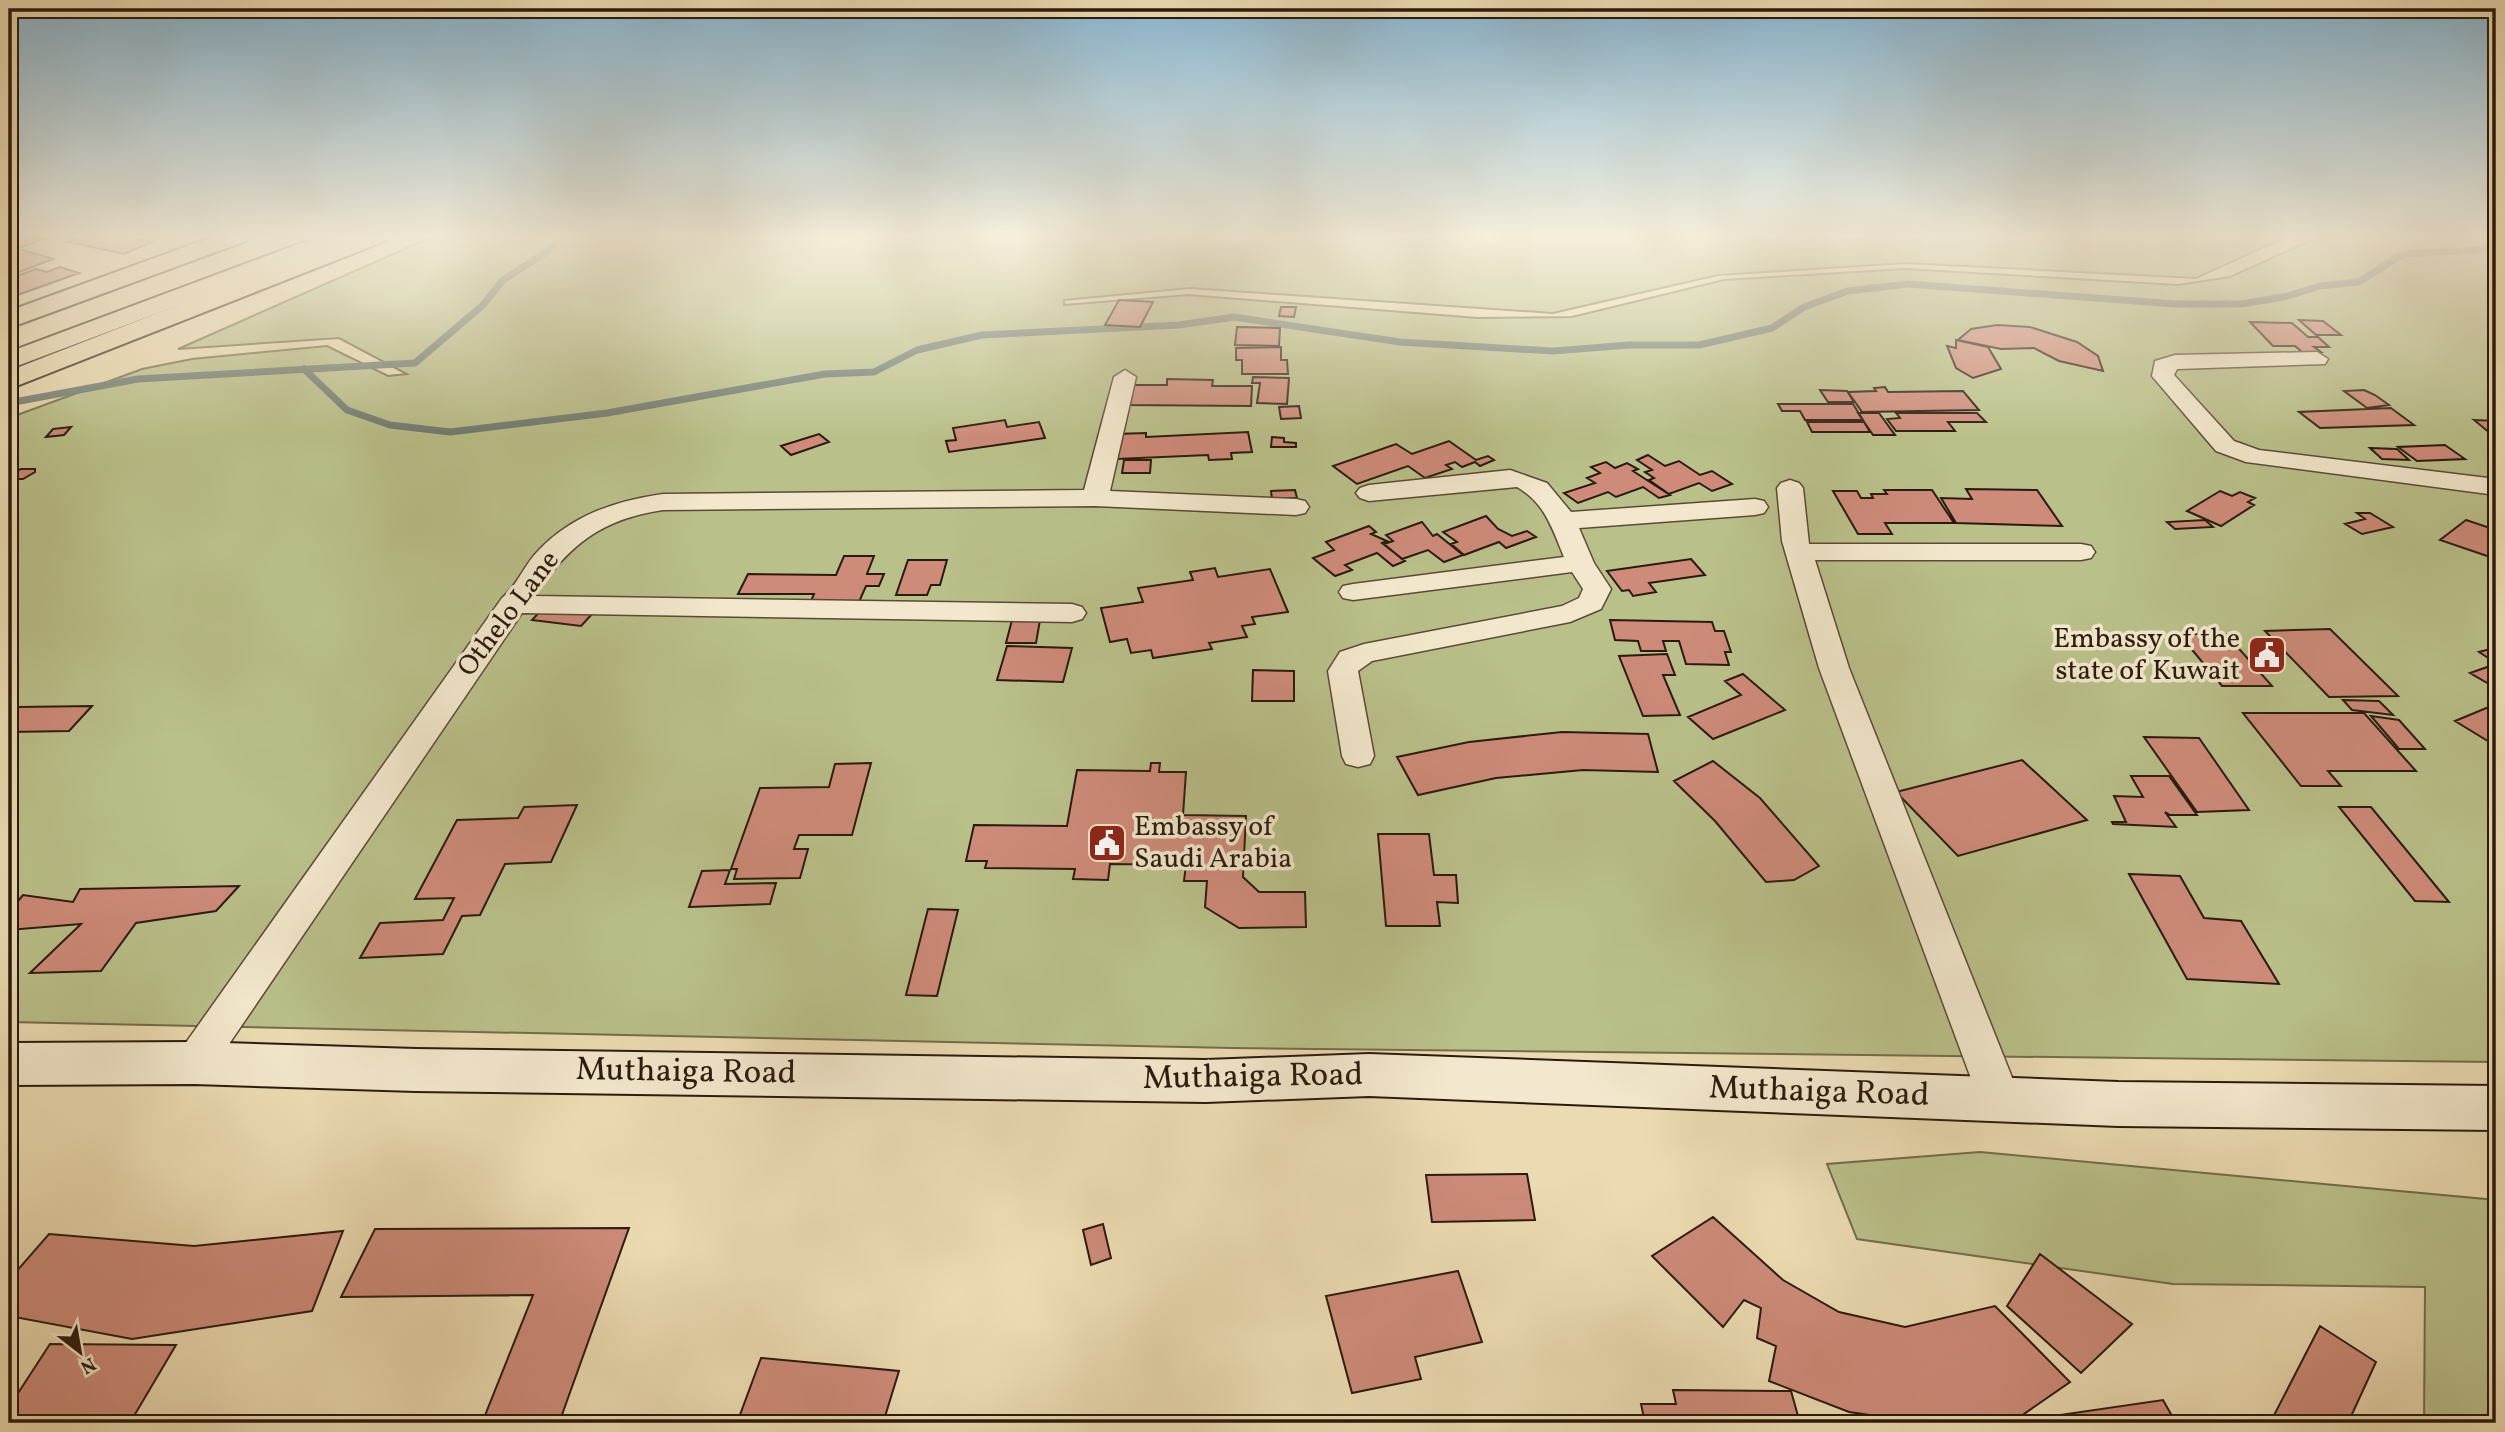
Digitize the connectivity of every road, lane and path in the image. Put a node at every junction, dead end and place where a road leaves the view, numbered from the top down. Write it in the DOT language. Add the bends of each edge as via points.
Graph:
graph roads {
  1 [pos="56,303"];
  2 [pos="106,303"];
  3 [pos="164,303"];
  4 [pos="207,303"];
  5 [pos="9,320"];
  6 [pos="9,340"];
  7 [pos="2317,359"];
  8 [pos="9,361"];
  9 [pos="1125,377"];
  10 [pos="9,381"];
  11 [pos="2496,487"];
  12 [pos="1790,488"];
  13 [pos="1369,493"];
  14 [pos="1095,498"];
  15 [pos="1296,507"];
  16 [pos="1755,507"];
  17 [pos="1561,522"];
  18 [pos="1799,552"];
  19 [pos="2081,552"];
  20 [pos="1580,563"];
  21 [pos="1353,592"];
  22 [pos="512,604"];
  23 [pos="1072,613"];
  24 [pos="1358,757"];
  25 [pos="194,1063"];
  26 [pos="9,1064"];
  27 [pos="2000,1100"];
  28 [pos="2496,1108"];
  1 -- 5 [label="main road"];
  2 -- 6 [label="main road"];
  3 -- 8 [label="main road"];
  4 -- 10 [label="main road"];
  7 -- 11 [label="street" via="2175,362 2163,366 2163,376 2225,446 2255,457"];
  9 -- 14 [label="street"];
  12 -- 18 [label="street"];
  13 -- 17 [label="street" via="1525,480 1548,495"];
  14 -- 15 [label="street, Othelo Lane"];
  14 -- 22 [label="street, Othelo Lane" via="663,502 622,507 569,536"];
  16 -- 17 [label="street"];
  17 -- 20 [label="street"];
  18 -- 19 [label="street"];
  18 -- 27 [label="street" via="1834,668"];
  20 -- 21 [label="street"];
  20 -- 24 [label="street" via="1597,589 1591,603 1570,613 1351,659 1343,671"];
  22 -- 23 [label="street"];
  22 -- 25 [label="street, Othelo Lane"];
  25 -- 26 [label="main road, Muthaiga Road"];
  25 -- 27 [label="main road, Muthaiga Road" via="1206,1081 1369,1075"];
  27 -- 28 [label="main road, Muthaiga Road"];
}
